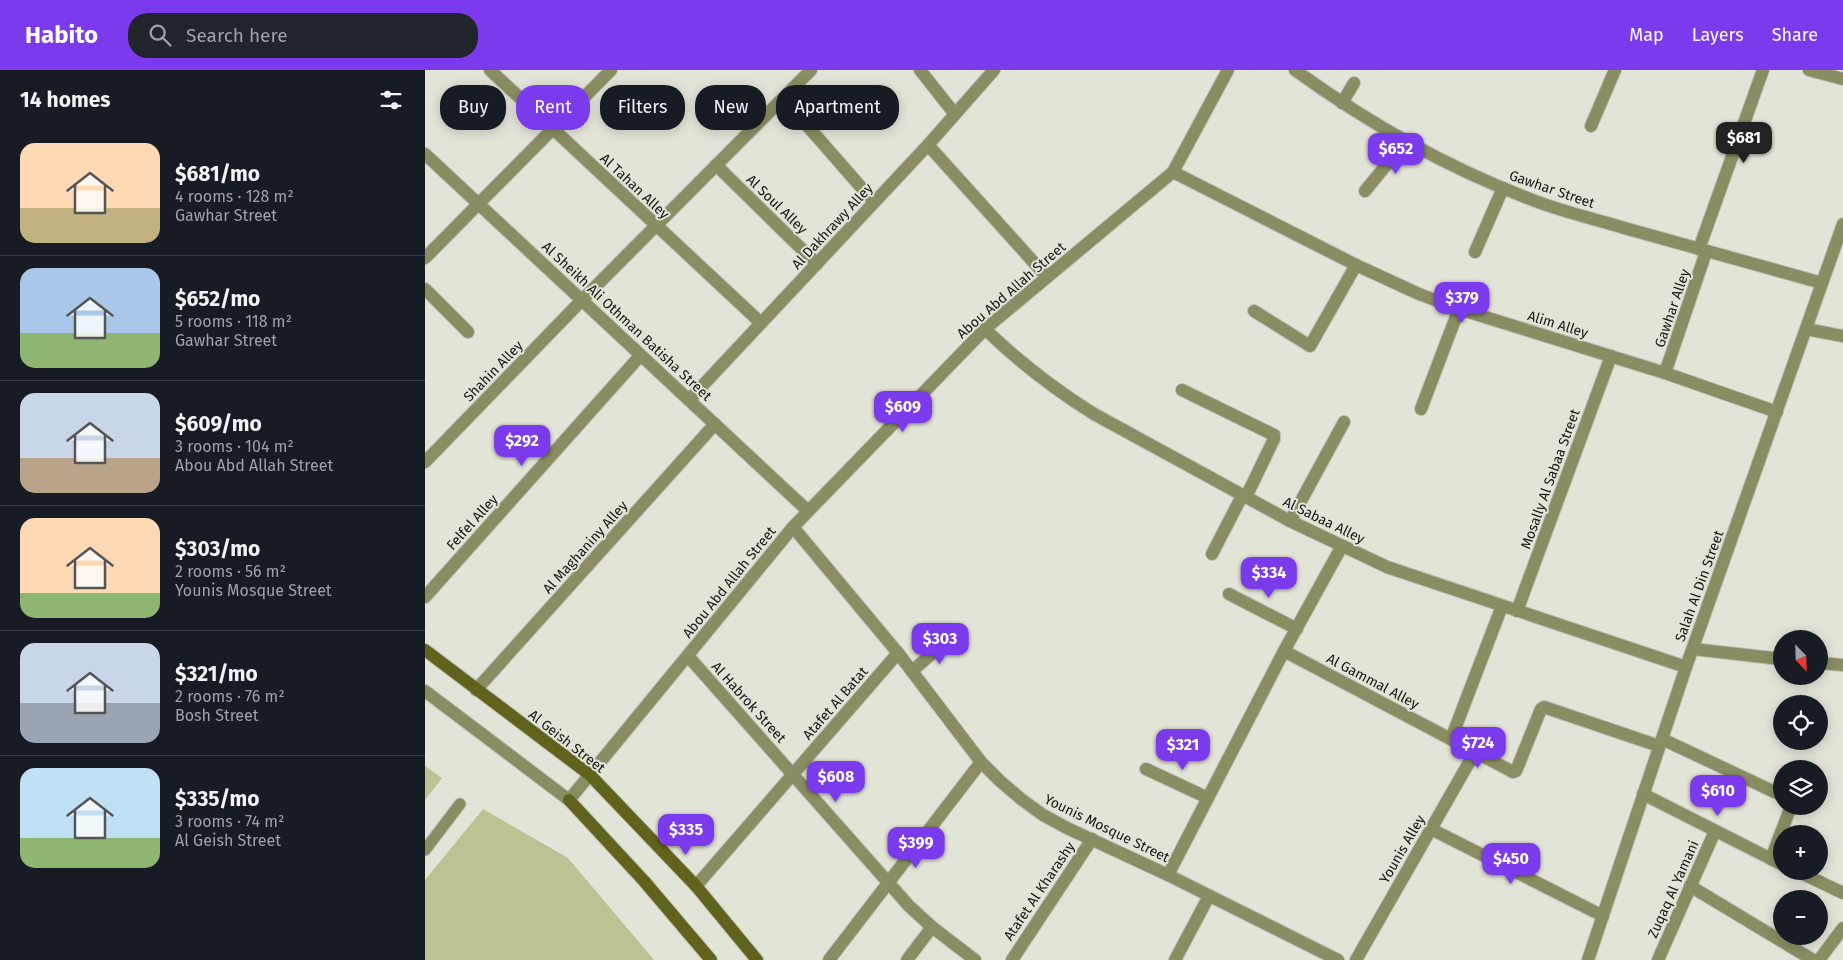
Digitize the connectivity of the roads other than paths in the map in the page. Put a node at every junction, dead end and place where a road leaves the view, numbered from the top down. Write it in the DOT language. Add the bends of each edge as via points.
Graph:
graph roads {
  1 [pos="490,70"];
  2 [pos="611,70"];
  3 [pos="920,70"];
  4 [pos="993,70"];
  5 [pos="1228,70"];
  6 [pos="1295,70"];
  7 [pos="1615,70"];
  8 [pos="1763,70"];
  9 [pos="1809,70"];
  10 [pos="808,71"];
  11 [pos="1843,79"];
  12 [pos="1354,83"];
  13 [pos="795,85"];
  14 [pos="590,91"];
  15 [pos="516,94"];
  16 [pos="1342,103"];
  17 [pos="776,105"];
  18 [pos="954,113"];
  19 [pos="1591,126"];
  20 [pos="552,130"];
  21 [pos="554,130"];
  22 [pos="811,130"];
  23 [pos="1405,142"];
  24 [pos="928,144"];
  25 [pos="425,154"];
  26 [pos="716,166"];
  27 [pos="1173,172"];
  28 [pos="1503,188"];
  29 [pos="1365,191"];
  30 [pos="874,202"];
  31 [pos="479,203"];
  32 [pos="1843,224"];
  33 [pos="656,226"];
  34 [pos="1703,250"];
  35 [pos="1475,252"];
  36 [pos="425,258"];
  37 [pos="817,264"];
  38 [pos="1356,266"];
  39 [pos="1047,277"];
  40 [pos="1822,283"];
  41 [pos="425,289"];
  42 [pos="582,300"];
  43 [pos="1459,309"];
  44 [pos="1254,311"];
  45 [pos="761,323"];
  46 [pos="985,329"];
  47 [pos="1805,329"];
  48 [pos="469,332"];
  49 [pos="1843,336"];
  50 [pos="640,356"];
  51 [pos="1611,356"];
  52 [pos="1665,374"];
  53 [pos="1182,390"];
  54 [pos="689,400"];
  55 [pos="1421,409"];
  56 [pos="1777,412"];
  57 [pos="1344,422"];
  58 [pos="715,424"];
  59 [pos="425,462"];
  60 [pos="1244,496"];
  61 [pos="808,511"];
  62 [pos="1290,521"];
  63 [pos="793,527"];
  64 [pos="1342,546"];
  65 [pos="1212,554"];
  66 [pos="1229,594"];
  67 [pos="425,597"];
  68 [pos="1503,606"];
  69 [pos="1517,611"];
  70 [pos="1297,629"];
  71 [pos="950,638"];
  72 [pos="1693,649"];
  73 [pos="425,650"];
  74 [pos="1284,651"];
  75 [pos="898,653"];
  76 [pos="688,656"];
  77 [pos="1773,658"];
  78 [pos="1828,664"];
  79 [pos="1843,666"];
  80 [pos="1685,667"];
  81 [pos="912,671"];
  82 [pos="477,690"];
  83 [pos="425,691"];
  84 [pos="1451,740"];
  85 [pos="1660,743"];
  86 [pos="1475,752"];
  87 [pos="981,762"];
  88 [pos="1146,769"];
  89 [pos="793,774"];
  90 [pos="589,775"];
  91 [pos="1773,792"];
  92 [pos="1643,794"];
  93 [pos="1208,798"];
  94 [pos="569,800"];
  95 [pos="460,804"];
  96 [pos="1431,829"];
  97 [pos="1715,830"];
  98 [pos="1092,839"];
  99 [pos="425,850"];
  100 [pos="1773,859"];
  101 [pos="1169,875"];
  102 [pos="1815,880"];
  103 [pos="888,883"];
  104 [pos="696,886"];
  105 [pos="1690,886"];
  106 [pos="1843,894"];
  107 [pos="1209,896"];
  108 [pos="1603,916"];
  109 [pos="932,927"];
  110 [pos="1843,928"];
  111 [pos="1324,957"];
  112 [pos="711,960"];
  113 [pos="757,960"];
  114 [pos="829,960"];
  115 [pos="907,960"];
  116 [pos="975,960"];
  117 [pos="1012,960"];
  118 [pos="1175,960"];
  119 [pos="1338,960"];
  120 [pos="1355,960"];
  121 [pos="1588,960"];
  122 [pos="1658,960"];
  123 [pos="1813,960"];
  124 [pos="1819,960"];
  1 -- 15 [label="street, Al Tahan Alley"];
  2 -- 14 [label="street"];
  3 -- 18 [label="street"];
  4 -- 18 [label="street, Al Dakhrawy Alley"];
  5 -- 27 [label="street, Abou Abd Allah Street"];
  6 -- 16 [label="street, Gawhar Street"];
  7 -- 19 [label="street"];
  8 -- 34 [label="street, Gawhar Alley"];
  9 -- 11 [label="street"];
  10 -- 13 [label="street, Shahin Alley"];
  12 -- 16 [label="street"];
  16 -- 23 [label="street, Gawhar Street"];
  17 -- 26 [label="street, Shahin Alley"];
  18 -- 24 [label="street, Al Dakhrawy Alley"];
  20 -- 31 [label="street"];
  21 -- 33 [label="street, Al Tahan Alley"];
  22 -- 30 [label="street"];
  23 -- 28 [label="street, Gawhar Street"];
  23 -- 29 [label="street"];
  24 -- 30 [label="street, Al Dakhrawy Alley"];
  24 -- 39 [label="street"];
  25 -- 31 [label="street, Al Sheikh Ali Othman Batisha Street"];
  26 -- 33 [label="street, Shahin Alley"];
  26 -- 37 [label="street, Al Soul Alley"];
  27 -- 38 [label="street, Alim Alley"];
  27 -- 39 [label="street, Abou Abd Allah Street"];
  28 -- 34 [label="street, Gawhar Street" via="1561,210"];
  28 -- 35 [label="street"];
  30 -- 37 [label="street, Al Dakhrawy Alley"];
  31 -- 36 [label="street"];
  31 -- 42 [label="street, Al Sheikh Ali Othman Batisha Street"];
  32 -- 40 [label="street, Salah Al Din Street"];
  33 -- 42 [label="street, Shahin Alley"];
  33 -- 45 [label="street, Al Tahan Alley"];
  34 -- 40 [label="street, Gawhar Street"];
  34 -- 52 [label="street, Gawhar Alley"];
  37 -- 45 [label="street, Al Dakhrawy Alley"];
  38 -- 43 [label="street, Alim Alley"];
  38 -- 44 [label="street" via="1310,346"];
  39 -- 46 [label="street, Abou Abd Allah Street"];
  40 -- 47 [label="street, Salah Al Din Street"];
  41 -- 48 [label="street"];
  42 -- 50 [label="street, Al Sheikh Ali Othman Batisha Street"];
  42 -- 59 [label="street, Shahin Alley"];
  43 -- 51 [label="street, Alim Alley"];
  43 -- 55 [label="street"];
  45 -- 54 [label="street, Al Dakhrawy Alley"];
  46 -- 60 [label="street, Al Sabaa Alley" via="1065,396"];
  46 -- 61 [label="street, Abou Abd Allah Street"];
  47 -- 49 [label="street"];
  47 -- 56 [label="street, Salah Al Din Street"];
  50 -- 54 [label="street, Al Sheikh Ali Othman Batisha Street"];
  50 -- 67 [label="street, Felfel Alley"];
  51 -- 52 [label="street, Alim Alley"];
  51 -- 69 [label="street, Mosally Al Sabaa Street"];
  52 -- 56 [label="street, Alim Alley"];
  53 -- 60 [label="street" via="1274,435"];
  54 -- 58 [label="street, Al Sheikh Ali Othman Batisha Street"];
  56 -- 72 [label="street, Salah Al Din Street"];
  57 -- 62 [label="street"];
  58 -- 61 [label="street, Al Sheikh Ali Othman Batisha Street"];
  58 -- 82 [label="street, Al Maghaniny Alley"];
  60 -- 62 [label="street, Al Sabaa Alley"];
  60 -- 65 [label="street"];
  61 -- 63 [label="street, Abou Abd Allah Street"];
  62 -- 64 [label="street, Al Sabaa Alley"];
  63 -- 75 [label="street, Younis Mosque Street"];
  63 -- 76 [label="street, Abou Abd Allah Street"];
  64 -- 68 [label="street, Al Sabaa Alley" via="1387,567"];
  64 -- 70 [label="street"];
  66 -- 70 [label="street"];
  68 -- 69 [label="street, Al Sabaa Alley"];
  68 -- 84 [label="street"];
  69 -- 80 [label="street, Al Sabaa Alley"];
  70 -- 74 [label="street"];
  71 -- 81 [label="street"];
  72 -- 77 [label="street"];
  72 -- 80 [label="street, Salah Al Din Street"];
  73 -- 82 [label="main road, Al Geish Street"];
  74 -- 84 [label="street, Al Gammal Alley"];
  74 -- 93 [label="street"];
  75 -- 81 [label="street, Younis Mosque Street"];
  75 -- 89 [label="street, Atafet Al Batat"];
  76 -- 89 [label="street, Al Habrok Street"];
  76 -- 90 [label="street, Abou Abd Allah Street"];
  78 -- 79 [label="street"];
  80 -- 85 [label="street, Salah Al Din Street"];
  81 -- 87 [label="street, Younis Mosque Street"];
  82 -- 90 [label="main road, Al Geish Street"];
  83 -- 94 [label="street"];
  84 -- 86 [label="street, Al Gammal Alley"];
  85 -- 86 [label="street, Al Gammal Alley" via="1544,707 1515,772"];
  85 -- 91 [label="street"];
  85 -- 92 [label="street, Salah Al Din Street"];
  86 -- 96 [label="street, Younis Alley"];
  87 -- 98 [label="street, Younis Mosque Street" via="1000,782 1036,810"];
  87 -- 103 [label="street"];
  88 -- 93 [label="street"];
  89 -- 103 [label="street, Al Habrok Street"];
  89 -- 104 [label="street, Atafet Al Batat"];
  90 -- 94 [label="street, Abou Abd Allah Street"];
  90 -- 104 [label="main road, Al Geish Street"];
  92 -- 97 [label="street"];
  92 -- 108 [label="street, Salah Al Din Street"];
  93 -- 101 [label="street"];
  94 -- 112 [label="main road"];
  95 -- 99 [label="lane"];
  96 -- 108 [label="street"];
  96 -- 120 [label="street, Younis Alley"];
  97 -- 100 [label="street"];
  97 -- 105 [label="street, Zuqaq Al Yamani"];
  98 -- 101 [label="street, Younis Mosque Street"];
  98 -- 117 [label="street, Atafet Al Kharashy"];
  101 -- 107 [label="street, Younis Mosque Street"];
  102 -- 106 [label="street"];
  103 -- 109 [label="street, Al Habrok Street"];
  103 -- 114 [label="street"];
  104 -- 113 [label="main road, Al Geish Street"];
  105 -- 122 [label="street, Zuqaq Al Yamani"];
  105 -- 123 [label="street"];
  107 -- 111 [label="street, Younis Mosque Street"];
  107 -- 118 [label="street"];
  108 -- 121 [label="street, Salah Al Din Street"];
  109 -- 115 [label="street"];
  109 -- 116 [label="street, Al Habrok Street"];
  110 -- 124 [label="street"];
  111 -- 119 [label="street, Younis Mosque Street"];
}
